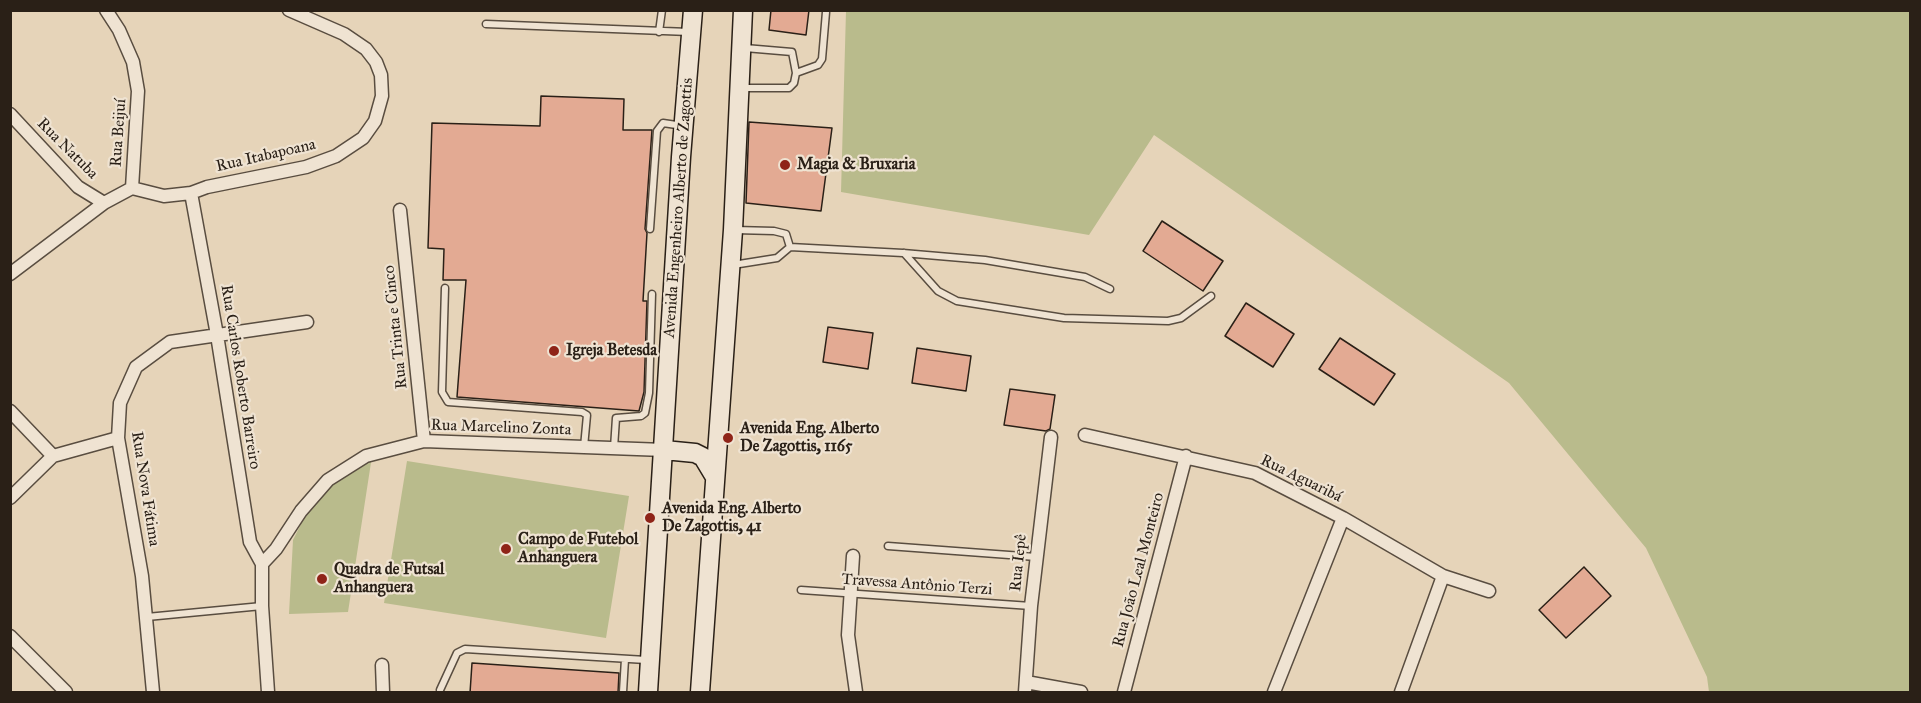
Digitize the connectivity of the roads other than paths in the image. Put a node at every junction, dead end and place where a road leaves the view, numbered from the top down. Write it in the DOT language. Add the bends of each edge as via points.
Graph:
graph roads {
  1 [pos="106,10"];
  2 [pos="289,10"];
  3 [pos="662,10"];
  4 [pos="693,10"];
  5 [pos="743,10"];
  6 [pos="826,12"];
  7 [pos="486,24"];
  8 [pos="659,32"];
  9 [pos="691,32"];
  10 [pos="741,48"];
  11 [pos="795,73"];
  12 [pos="739,88"];
  13 [pos="10,114"];
  14 [pos="683,126"];
  15 [pos="132,188"];
  16 [pos="191,193"];
  17 [pos="104,203"];
  18 [pos="400,210"];
  19 [pos="650,229"];
  20 [pos="733,230"];
  21 [pos="790,247"];
  22 [pos="903,253"];
  23 [pos="730,265"];
  24 [pos="10,274"];
  25 [pos="445,288"];
  26 [pos="1110,289"];
  27 [pos="652,294"];
  28 [pos="1211,296"];
  29 [pos="308,322"];
  30 [pos="217,334"];
  31 [pos="10,411"];
  32 [pos="1084,435"];
  33 [pos="1051,437"];
  34 [pos="118,438"];
  35 [pos="424,441"];
  36 [pos="584,447"];
  37 [pos="614,448"];
  38 [pos="664,450"];
  39 [pos="53,456"];
  40 [pos="1186,456"];
  41 [pos="715,477"];
  42 [pos="10,498"];
  43 [pos="1343,518"];
  44 [pos="888,546"];
  45 [pos="853,556"];
  46 [pos="1036,557"];
  47 [pos="262,564"];
  48 [pos="1443,576"];
  49 [pos="801,590"];
  50 [pos="1490,591"];
  51 [pos="849,594"];
  52 [pos="262,606"];
  53 [pos="1031,606"];
  54 [pos="147,617"];
  55 [pos="10,636"];
  56 [pos="625,659"];
  57 [pos="650,660"];
  58 [pos="382,665"];
  59 [pos="1026,687"];
  60 [pos="440,690"];
  61 [pos="66,693"];
  62 [pos="153,693"];
  63 [pos="268,693"];
  64 [pos="383,693"];
  65 [pos="623,693"];
  66 [pos="648,693"];
  67 [pos="700,693"];
  68 [pos="856,693"];
  69 [pos="1081,693"];
  70 [pos="1124,693"];
  71 [pos="1274,693"];
  72 [pos="1401,693"];
  1 -- 15 [label="street, Rua Beijuí" via="120,30 133,62 138,91"];
  2 -- 16 [label="street, Rua Itabapoana" via="344,34 366,49 376,62 382,96 375,122 363,138 336,156"];
  3 -- 8 [label="lane"];
  4 -- 9 [label="main road, Avenida Engenheiro Alberto de Zagottis"];
  5 -- 10 [label="main road"];
  6 -- 11 [label="lane" via="822,59 818,65"];
  7 -- 8 [label="lane"];
  8 -- 9 [label="lane"];
  9 -- 14 [label="main road, Avenida Engenheiro Alberto de Zagottis"];
  10 -- 11 [label="lane" via="792,52"];
  10 -- 12 [label="main road"];
  11 -- 12 [label="lane" via="789,88"];
  12 -- 20 [label="main road"];
  13 -- 17 [label="street, Rua Natuba" via="78,188"];
  14 -- 19 [label="lane" via="663,123 657,131"];
  14 -- 38 [label="main road, Avenida Engenheiro Alberto de Zagottis"];
  15 -- 16 [label="street, Rua Itabapoana" via="164,196"];
  15 -- 17 [label="street, Rua Beijuí"];
  16 -- 30 [label="street, Rua Carlos Roberto Barreiro"];
  17 -- 24 [label="street, Rua Beijuí"];
  18 -- 35 [label="street, Rua Trinta e Cinco"];
  20 -- 21 [label="lane" via="786,234"];
  20 -- 23 [label="main road"];
  21 -- 22 [label="lane"];
  21 -- 23 [label="lane" via="777,258"];
  22 -- 26 [label="lane" via="985,260 1085,277"];
  22 -- 28 [label="lane" via="938,291 957,301 1064,318 1168,321 1181,318"];
  23 -- 41 [label="main road"];
  25 -- 36 [label="lane" via="442,392 448,402 582,412 587,415"];
  27 -- 37 [label="lane" via="645,412 641,416 616,418"];
  29 -- 30 [label="street, Rua Nova Fátima"];
  30 -- 34 [label="street, Rua Nova Fátima" via="170,342 136,367 120,403"];
  30 -- 47 [label="street, Rua Carlos Roberto Barreiro" via="250,542"];
  31 -- 39 [label="street"];
  32 -- 40 [label="street, Rua Aguaribá"];
  33 -- 46 [label="street, Rua Iepê"];
  34 -- 39 [label="street"];
  34 -- 54 [label="street, Rua Nova Fátima"];
  35 -- 36 [label="street, Rua Marcelino Zonta"];
  35 -- 47 [label="street, Rua Marcelino Zonta" via="366,456 328,480"];
  36 -- 37 [label="street, Rua Marcelino Zonta"];
  37 -- 38 [label="street, Rua Marcelino Zonta"];
  38 -- 41 [label="main road" via="695,453"];
  38 -- 57 [label="main road, Avenida Engenheiro Alberto de Zagottis"];
  39 -- 42 [label="street"];
  40 -- 43 [label="street, Rua Aguaribá" via="1255,473"];
  40 -- 70 [label="street, Rua João Leal Monteiro"];
  41 -- 67 [label="main road"];
  43 -- 48 [label="street, Rua Aguaribá"];
  43 -- 71 [label="street"];
  44 -- 46 [label="lane"];
  45 -- 51 [label="street"];
  46 -- 53 [label="street, Rua Iepê"];
  47 -- 52 [label="street"];
  48 -- 50 [label="street, Rua Aguaribá"];
  48 -- 72 [label="street"];
  49 -- 51 [label="lane, Travessa Antônio Terzi"];
  51 -- 53 [label="lane, Travessa Antônio Terzi"];
  51 -- 68 [label="street" via="848,635"];
  52 -- 54 [label="lane"];
  52 -- 63 [label="street"];
  53 -- 59 [label="street, Rua Iepê"];
  54 -- 62 [label="street, Rua Nova Fátima"];
  55 -- 61 [label="street"];
  56 -- 57 [label="lane"];
  56 -- 60 [label="lane" via="465,649 457,653"];
  56 -- 65 [label="lane"];
  57 -- 66 [label="main road, Avenida Engenheiro Alberto de Zagottis"];
  58 -- 64 [label="street"];
  59 -- 69 [label="street"];
}
